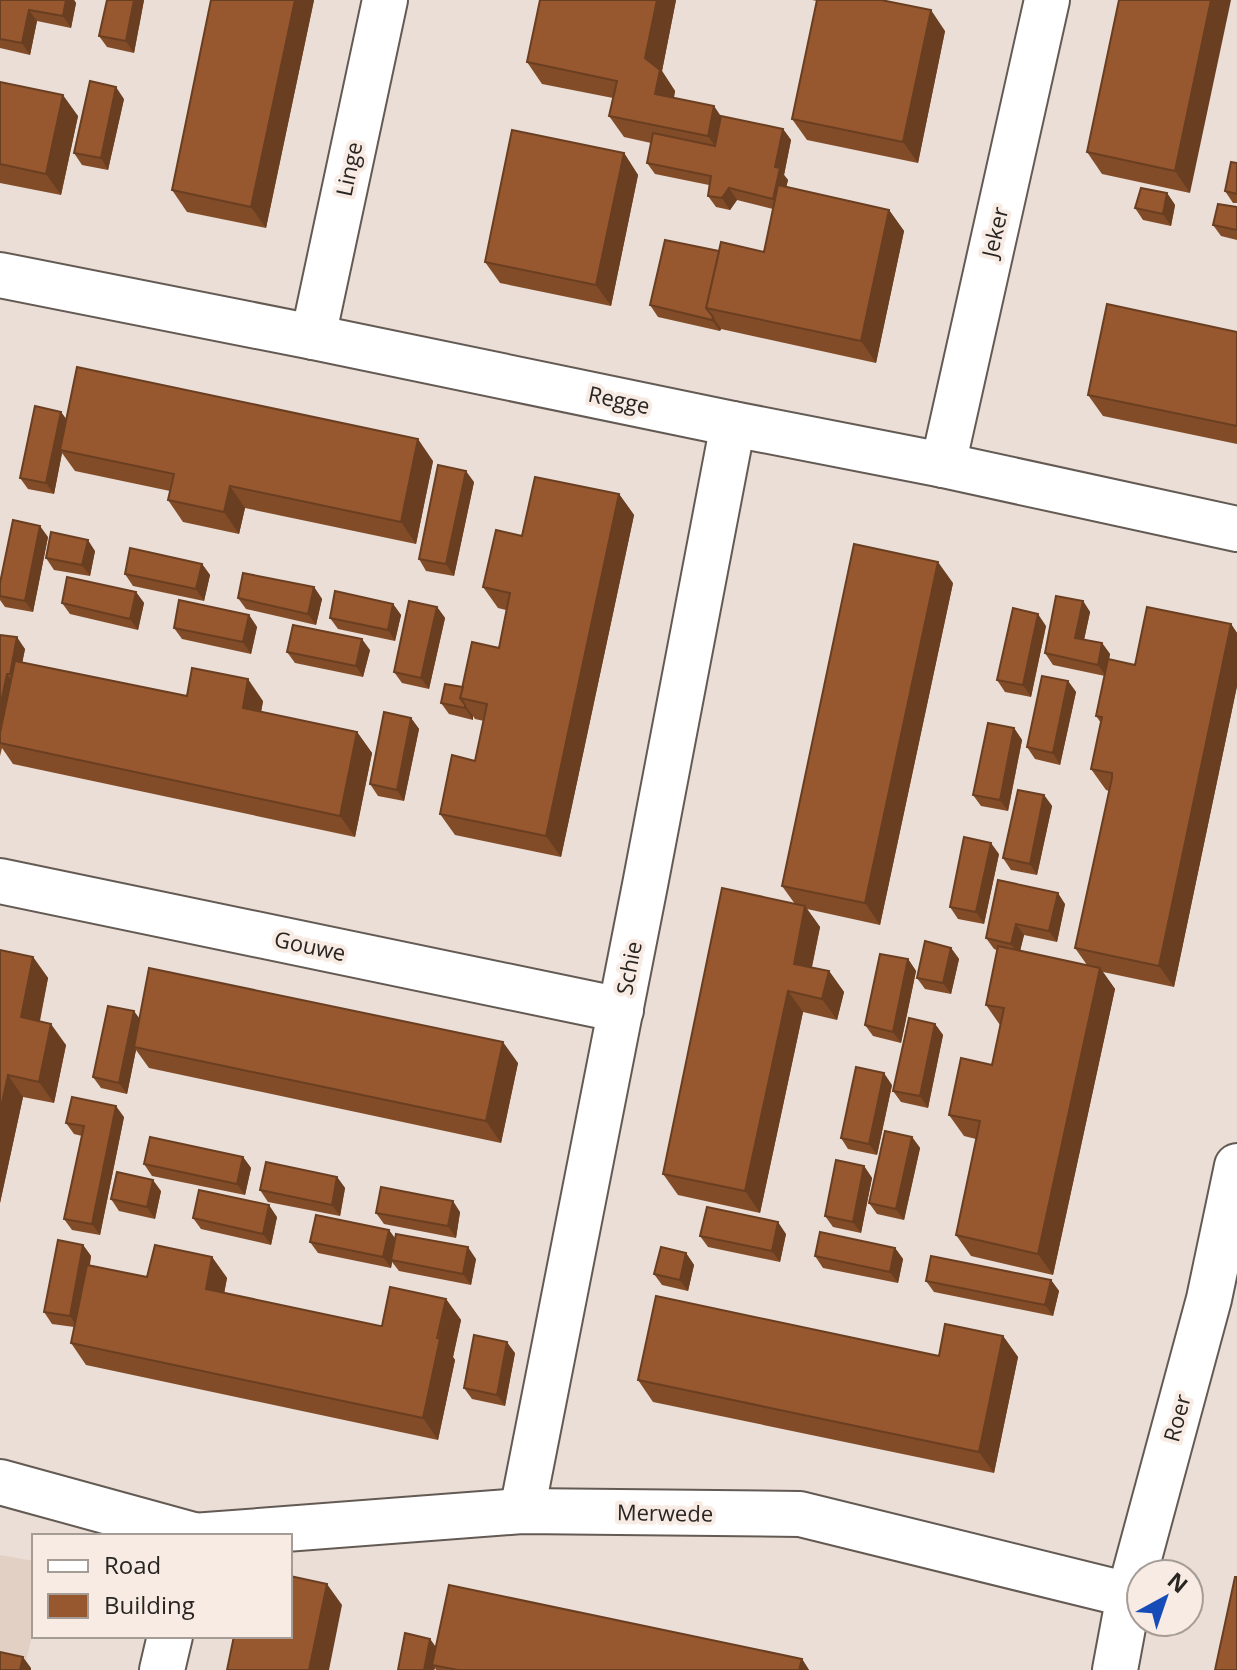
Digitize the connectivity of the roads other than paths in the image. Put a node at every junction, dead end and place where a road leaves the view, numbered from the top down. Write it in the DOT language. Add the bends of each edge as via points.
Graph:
graph roads {
  1 [pos="385,0"];
  2 [pos="1047,0"];
  3 [pos="0,275"];
  4 [pos="313,337"];
  5 [pos="733,424"];
  6 [pos="943,465"];
  7 [pos="1237,529"];
  8 [pos="0,881"];
  9 [pos="621,1010"];
  10 [pos="1237,1166"];
  11 [pos="1223,1302"];
  12 [pos="0,1482"];
  13 [pos="522,1511"];
  14 [pos="186,1534"];
  15 [pos="219,1534"];
  16 [pos="1141,1558"];
  17 [pos="1125,1594"];
  18 [pos="1125,1616"];
  19 [pos="170,1638"];
  20 [pos="162,1670"];
  21 [pos="1115,1670"];
  1 -- 4 [label="street, Linge"];
  2 -- 6 [label="street, Jeker"];
  3 -- 4 [label="street, Regge"];
  4 -- 5 [label="street, Regge"];
  5 -- 6 [label="street, Regge"];
  5 -- 9 [label="street, Schie"];
  6 -- 7 [label="street, Regge"];
  8 -- 9 [label="street, Gouwe"];
  9 -- 13 [label="street, Schie"];
  10 -- 11 [label="street, Roer"];
  11 -- 16 [label="street, Roer"];
  12 -- 14 [label="street, Merwede"];
  13 -- 15 [label="street, Merwede"];
  13 -- 17 [label="street, Merwede" via="800,1514"];
  18 -- 21 [label="street, Roer"];
  19 -- 20 [label="street"];
}
